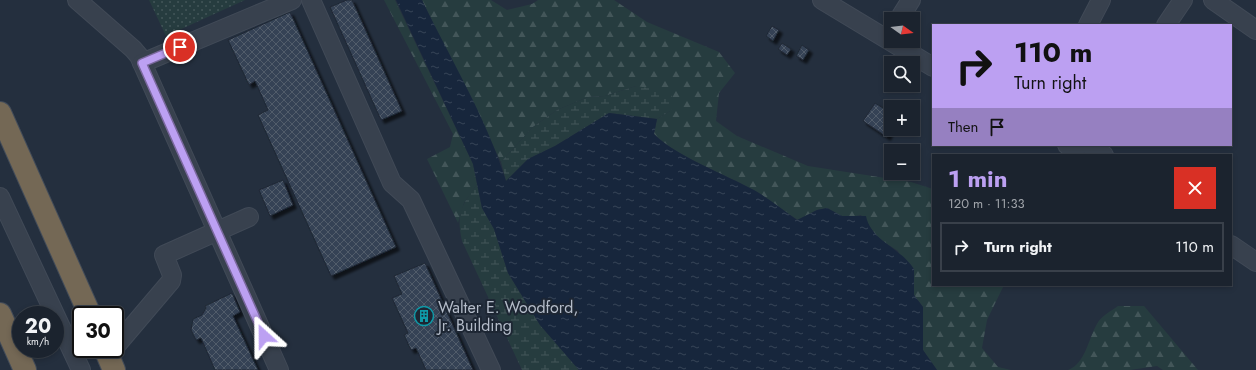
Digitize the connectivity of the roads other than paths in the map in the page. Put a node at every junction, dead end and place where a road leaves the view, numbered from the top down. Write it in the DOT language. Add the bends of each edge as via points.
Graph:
graph roads {
  1 [pos="77,0"];
  2 [pos="292,0"];
  3 [pos="311,0"];
  4 [pos="822,0"];
  5 [pos="911,0"];
  6 [pos="1101,0"];
  7 [pos="1183,0"];
  8 [pos="1213,0"];
  9 [pos="903,12"];
  10 [pos="1089,24"];
  11 [pos="1167,24"];
  12 [pos="1256,30"];
  13 [pos="884,32"];
  14 [pos="907,48"];
  15 [pos="142,63"];
  16 [pos="932,66"];
  17 [pos="0,113"];
  18 [pos="1090,146"];
  19 [pos="1102,154"];
  20 [pos="0,197"];
  21 [pos="249,217"];
  22 [pos="217,232"];
  23 [pos="1232,245"];
  24 [pos="1256,262"];
  25 [pos="86,306"];
  26 [pos="0,314"];
  27 [pos="124,338"];
  28 [pos="26,370"];
  29 [pos="81,370"];
  30 [pos="278,370"];
  31 [pos="491,370"];
  1 -- 15 [label="street" via="133,49"];
  2 -- 15 [label="street"];
  3 -- 31 [label="street" via="392,183 411,200"];
  4 -- 13 [label="street"];
  5 -- 9 [label="street"];
  6 -- 10 [label="street"];
  7 -- 11 [label="street"];
  8 -- 12 [label="street"];
  14 -- 16 [label="street"];
  15 -- 22 [label="street"];
  17 -- 25 [label="highway"];
  18 -- 19 [label="street"];
  20 -- 29 [label="street"];
  21 -- 22 [label="street"];
  22 -- 27 [label="street" via="164,255 172,275 170,281"];
  22 -- 30 [label="street"];
  23 -- 24 [label="street"];
  26 -- 28 [label="highway"];
}
